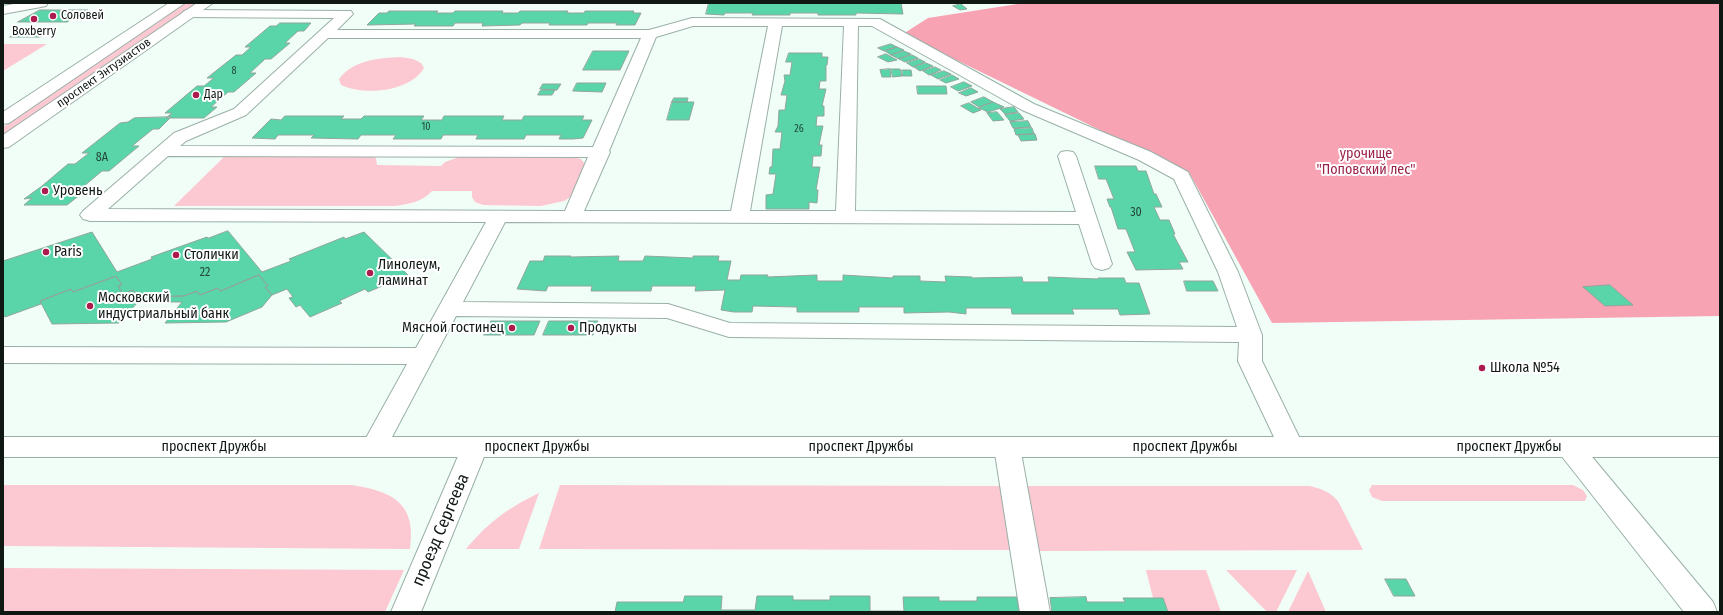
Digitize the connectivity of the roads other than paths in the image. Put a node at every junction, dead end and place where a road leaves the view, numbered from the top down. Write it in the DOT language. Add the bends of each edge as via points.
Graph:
graph roads {
  1 [pos="41,3"];
  2 [pos="178,3"];
  3 [pos="206,3"];
  4 [pos="3,10"];
  5 [pos="189,14"];
  6 [pos="776,22"];
  7 [pos="851,22"];
  8 [pos="324,34"];
  9 [pos="650,34"];
  10 [pos="240,112"];
  11 [pos="6,115"];
  12 [pos="3,143"];
  13 [pos="164,151"];
  14 [pos="208,152"];
  15 [pos="601,152"];
  16 [pos="1067,156"];
  17 [pos="499,216"];
  18 [pos="572,216"];
  19 [pos="740,217"];
  20 [pos="845,217"];
  21 [pos="1087,218"];
  22 [pos="1102,264"];
  23 [pos="448,309"];
  24 [pos="1251,335"];
  25 [pos="3,355"];
  26 [pos="422,356"];
  27 [pos="3,447"];
  28 [pos="374,447"];
  29 [pos="475,447"];
  30 [pos="1007,447"];
  31 [pos="1291,447"];
  32 [pos="1569,447"];
  33 [pos="1720,447"];
  34 [pos="406,612"];
  35 [pos="1034,612"];
  36 [pos="1702,612"];
  1 -- 4 [label="main road"];
  2 -- 11 [label="main road, проспект Энтузиастов"];
  3 -- 5 [label="main road, проспект Энтузиастов"];
  5 -- 8 [label="main road" via="346,14"];
  5 -- 12 [label="main road, проспект Энтузиастов"];
  6 -- 7 [label="main road"];
  6 -- 9 [label="main road" via="692,22"];
  6 -- 19 [label="main road"];
  7 -- 20 [label="main road"];
  7 -- 24 [label="main road" via="875,22 1028,107 1145,156 1182,176 1228,272"];
  8 -- 9 [label="main road"];
  8 -- 10 [label="main road"];
  9 -- 15 [label="main road"];
  10 -- 13 [label="main road" via="180,137"];
  10 -- 14 [label="main road" via="236,126"];
  13 -- 14 [label="main road"];
  13 -- 17 [label="main road" via="90,215"];
  14 -- 15 [label="main road"];
  15 -- 18 [label="main road"];
  16 -- 21 [label="main road"];
  17 -- 18 [label="main road"];
  17 -- 23 [label="main road"];
  18 -- 19 [label="main road"];
  19 -- 20 [label="main road"];
  20 -- 21 [label="main road"];
  21 -- 22 [label="main road"];
  23 -- 24 [label="main road" via="668,310 729,330"];
  23 -- 26 [label="main road"];
  24 -- 31 [label="main road" via="1250,362"];
  25 -- 26 [label="main road"];
  26 -- 28 [label="main road"];
  27 -- 28 [label="main road, проспект Дружбы"];
  28 -- 29 [label="main road, проспект Дружбы"];
  29 -- 30 [label="main road, проспект Дружбы"];
  29 -- 34 [label="main road, проезд Сергеева"];
  30 -- 31 [label="main road, проспект Дружбы"];
  30 -- 35 [label="main road"];
  31 -- 32 [label="main road, проспект Дружбы"];
  32 -- 33 [label="main road, проспект Дружбы"];
  32 -- 36 [label="main road"];
}
